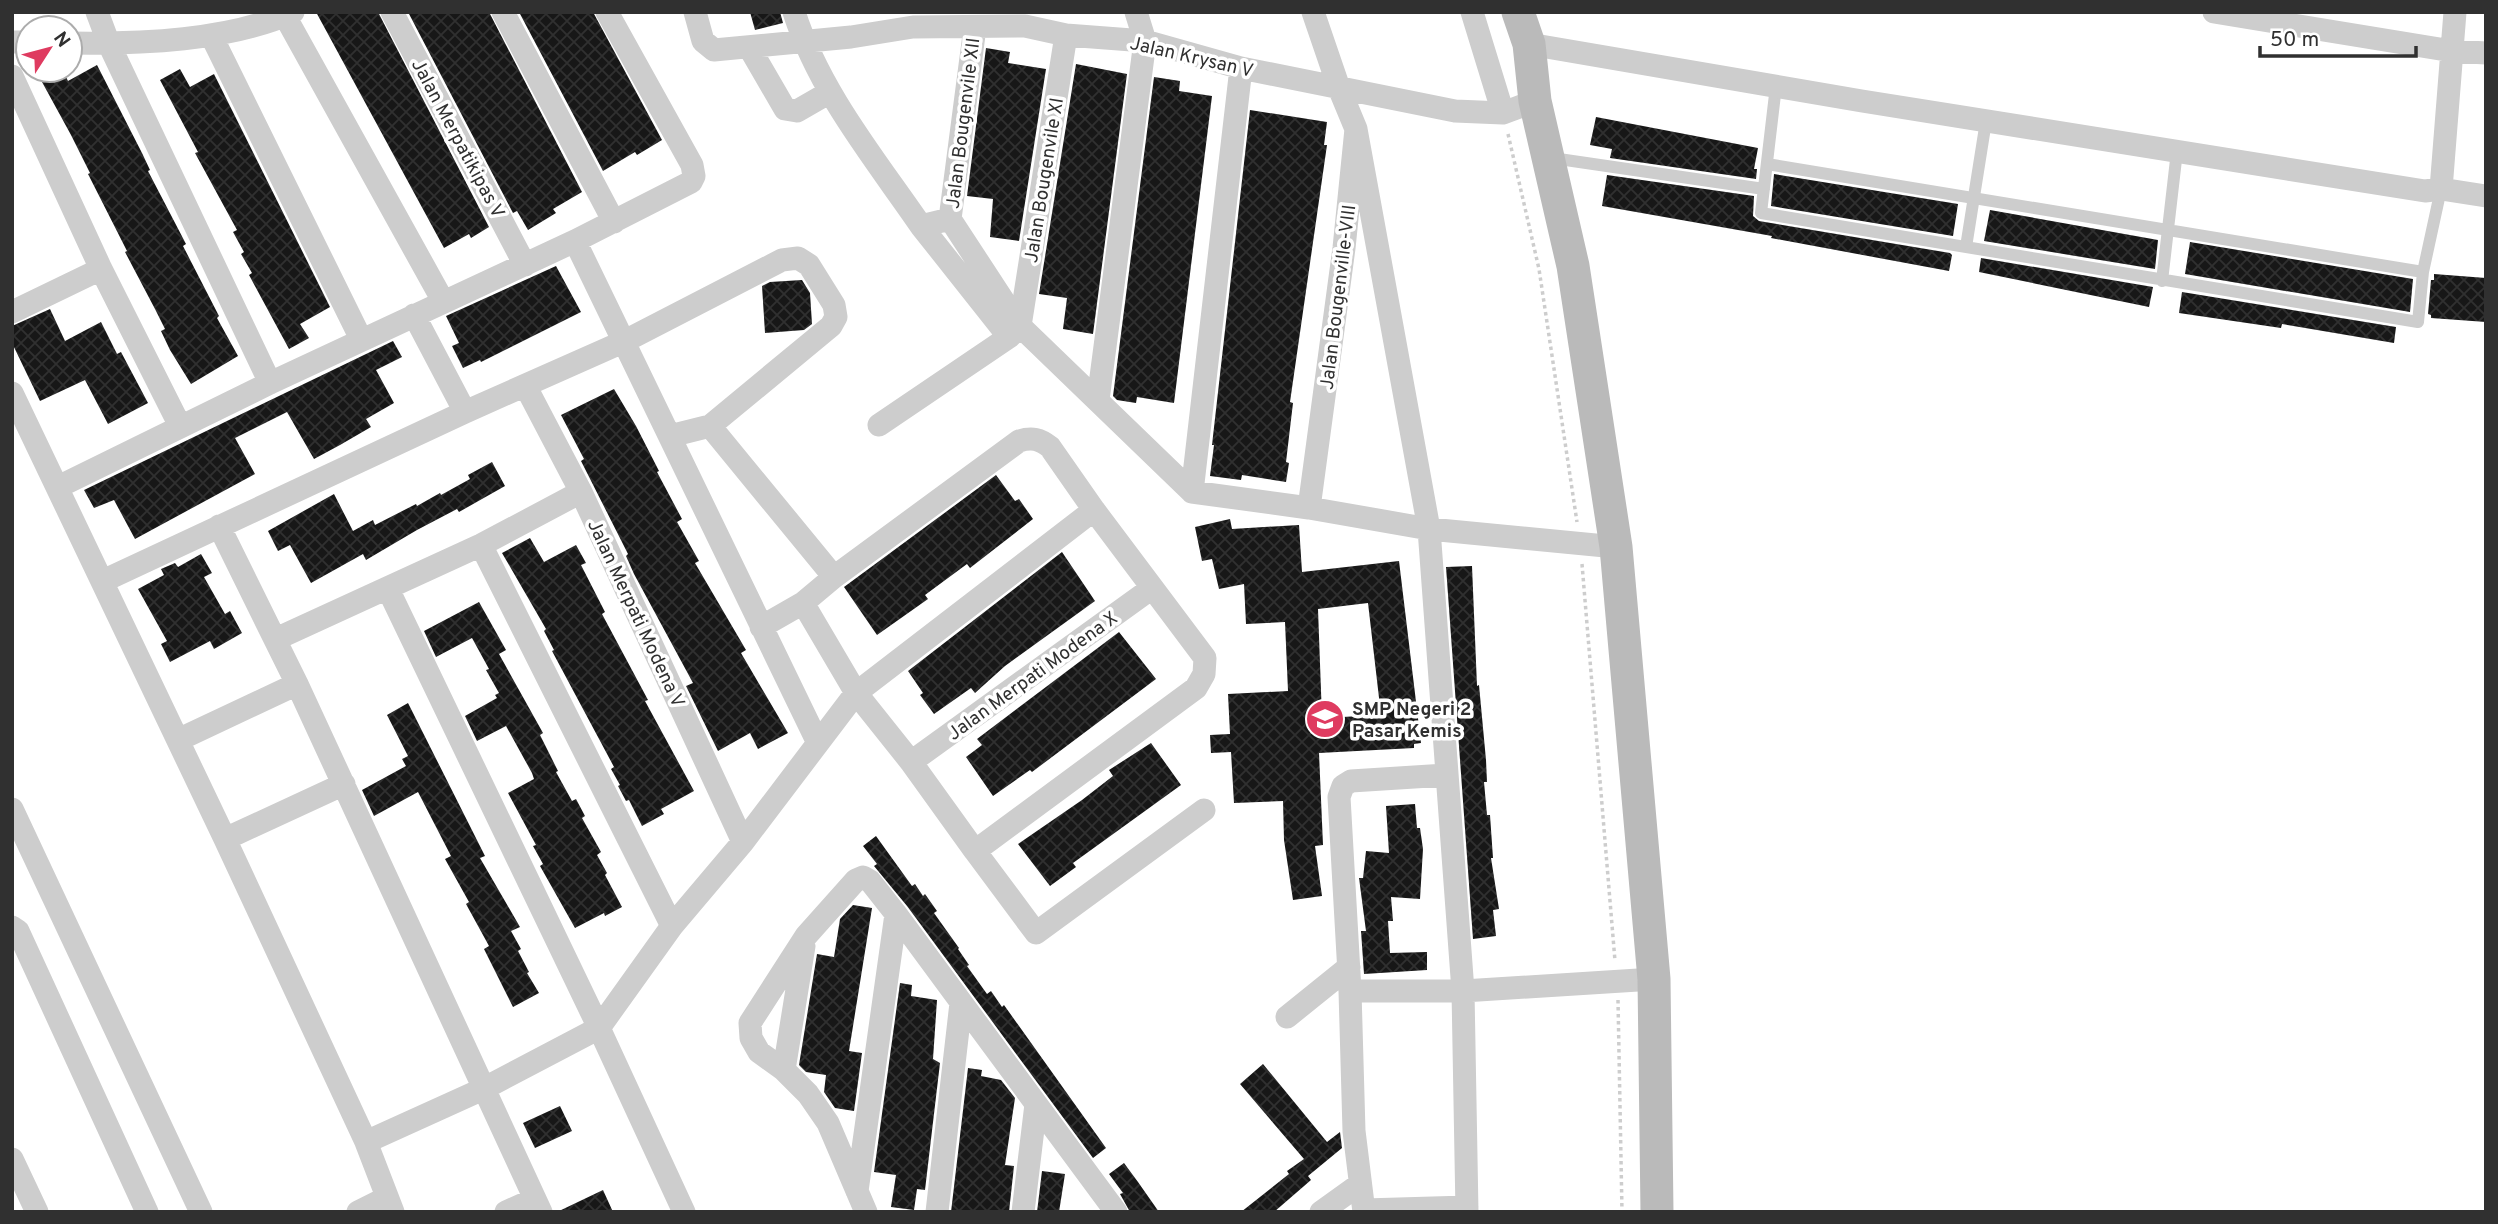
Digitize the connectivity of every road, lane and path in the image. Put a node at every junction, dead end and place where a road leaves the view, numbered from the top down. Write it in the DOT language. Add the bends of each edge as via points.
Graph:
graph roads {
  1 [pos="97,12"];
  2 [pos="392,12"];
  3 [pos="503,12"];
  4 [pos="607,12"];
  5 [pos="695,12"];
  6 [pos="794,12"];
  7 [pos="1136,12"];
  8 [pos="1314,12"];
  9 [pos="1472,12"];
  10 [pos="1518,12"];
  11 [pos="2214,12"];
  12 [pos="2455,12"];
  13 [pos="278,16"];
  14 [pos="1023,19"];
  15 [pos="911,20"];
  16 [pos="975,27"];
  17 [pos="211,35"];
  18 [pos="1066,35"];
  19 [pos="803,41"];
  20 [pos="1145,41"];
  21 [pos="84,43"];
  22 [pos="109,44"];
  23 [pos="1529,44"];
  24 [pos="749,47"];
  25 [pos="2452,51"];
  26 [pos="2486,53"];
  27 [pos="1241,68"];
  28 [pos="12,76"];
  29 [pos="1776,86"];
  30 [pos="1339,88"];
  31 [pos="830,92"];
  32 [pos="1535,101"];
  33 [pos="1503,113"];
  34 [pos="1986,121"];
  35 [pos="1356,129"];
  36 [pos="2177,151"];
  37 [pos="1548,157"];
  38 [pos="1767,164"];
  39 [pos="1764,189"];
  40 [pos="2441,190"];
  41 [pos="2486,196"];
  42 [pos="1974,198"];
  43 [pos="950,219"];
  44 [pos="614,222"];
  45 [pos="921,226"];
  46 [pos="2168,230"];
  47 [pos="575,241"];
  48 [pos="1966,247"];
  49 [pos="525,265"];
  50 [pos="101,269"];
  51 [pos="2423,272"];
  52 [pos="2162,281"];
  53 [pos="443,301"];
  54 [pos="12,312"];
  55 [pos="414,315"];
  56 [pos="1014,332"];
  57 [pos="361,339"];
  58 [pos="625,341"];
  59 [pos="270,383"];
  60 [pos="526,387"];
  61 [pos="12,393"];
  62 [pos="1098,400"];
  63 [pos="465,412"];
  64 [pos="879,425"];
  65 [pos="180,426"];
  66 [pos="710,426"];
  67 [pos="670,436"];
  68 [pos="58,487"];
  69 [pos="581,492"];
  70 [pos="1192,492"];
  71 [pos="1309,508"];
  72 [pos="1094,510"];
  73 [pos="219,526"];
  74 [pos="1429,529"];
  75 [pos="1581,544"];
  76 [pos="481,545"];
  77 [pos="1616,547"];
  78 [pos="834,577"];
  79 [pos="103,581"];
  80 [pos="1152,587"];
  81 [pos="388,589"];
  82 [pos="803,603"];
  83 [pos="761,627"];
  84 [pos="276,639"];
  85 [pos="297,684"];
  86 [pos="856,693"];
  87 [pos="178,740"];
  88 [pos="818,743"];
  89 [pos="911,762"];
  90 [pos="1446,775"];
  91 [pos="344,784"];
  92 [pos="12,809"];
  93 [pos="1204,810"];
  94 [pos="225,839"];
  95 [pos="743,842"];
  96 [pos="975,851"];
  97 [pos="896,914"];
  98 [pos="672,926"];
  99 [pos="12,927"];
  100 [pos="806,936"];
  101 [pos="1349,967"];
  102 [pos="1654,979"];
  103 [pos="1617,983"];
  104 [pos="1350,991"];
  105 [pos="1463,991"];
  106 [pos="961,1003"];
  107 [pos="1286,1017"];
  108 [pos="599,1028"];
  109 [pos="784,1070"];
  110 [pos="483,1089"];
  111 [pos="1036,1104"];
  112 [pos="366,1142"];
  113 [pos="12,1158"];
  114 [pos="1360,1184"];
  115 [pos="862,1201"];
  116 [pos="390,1205"];
  117 [pos="538,1205"];
  118 [pos="1467,1209"];
  119 [pos="1364,1211"];
  120 [pos="37,1212"];
  121 [pos="147,1212"];
  122 [pos="201,1212"];
  123 [pos="358,1212"];
  124 [pos="506,1212"];
  125 [pos="684,1212"];
  126 [pos="937,1212"];
  127 [pos="1023,1212"];
  128 [pos="1116,1212"];
  129 [pos="1321,1212"];
  130 [pos="1622,1212"];
  131 [pos="1657,1212"];
  1 -- 22 [label="street"];
  2 -- 49 [label="street, Jalan Merpatikipas V"];
  3 -- 44 [label="street"];
  4 -- 44 [label="street" via="694,176 685,186"];
  5 -- 24 [label="street, Jalan Krysan V" via="703,41 714,50"];
  6 -- 19 [label="street"];
  7 -- 20 [label="street"];
  8 -- 30 [label="street, Jalan Bougenville-VIII"];
  9 -- 33 [label="street"];
  10 -- 23 [label="street"];
  11 -- 25 [label="street"];
  12 -- 25 [label="street"];
  13 -- 17 [label="street"];
  13 -- 53 [label="street"];
  14 -- 16 [label="street, Jalan Krysan V"];
  14 -- 18 [label="street, Jalan Krysan V"];
  15 -- 16 [label="street, Jalan Krysan V"];
  15 -- 19 [label="street, Jalan Krysan V" via="851,37"];
  16 -- 43 [label="street, Jalan Bougenvile XII"];
  17 -- 22 [label="street"];
  17 -- 57 [label="street"];
  18 -- 20 [label="street, Jalan Krysan V"];
  18 -- 56 [label="street, Jalan Bougenvile XI"];
  19 -- 24 [label="street, Jalan Krysan V"];
  19 -- 31 [label="street"];
  20 -- 27 [label="street, Jalan Krysan V"];
  20 -- 62 [label="street"];
  21 -- 22 [label="street"];
  22 -- 59 [label="street"];
  23 -- 29 [label="street"];
  23 -- 32 [label="street"];
  24 -- 31 [label="street" via="785,109 797,110"];
  25 -- 26 [label="street"];
  25 -- 40 [label="street"];
  27 -- 30 [label="street, Jalan Krysan V"];
  27 -- 70 [label="street"];
  28 -- 50 [label="street"];
  29 -- 34 [label="street"];
  29 -- 38 [label="lane"];
  30 -- 33 [label="street, Jalan Krysan V" via="1455,111"];
  30 -- 35 [label="street, Jalan Bougenville-VIII"];
  31 -- 45 [label="street"];
  32 -- 33 [label="street"];
  32 -- 37 [label="street"];
  33 -- 75 [label="path" via="1539,269"];
  34 -- 36 [label="street"];
  34 -- 42 [label="lane"];
  35 -- 71 [label="street, Jalan Bougenville-VIII"];
  35 -- 74 [label="street"];
  36 -- 40 [label="street"];
  36 -- 46 [label="lane"];
  37 -- 39 [label="lane"];
  37 -- 77 [label="street" via="1573,266"];
  38 -- 39 [label="lane"];
  38 -- 42 [label="lane"];
  39 -- 48 [label="lane" via="1761,213"];
  40 -- 41 [label="street"];
  40 -- 51 [label="lane"];
  42 -- 46 [label="lane"];
  42 -- 48 [label="lane"];
  43 -- 45 [label="street"];
  43 -- 56 [label="street"];
  44 -- 47 [label="street"];
  45 -- 56 [label="street"];
  46 -- 51 [label="lane"];
  46 -- 52 [label="lane"];
  47 -- 49 [label="street"];
  47 -- 58 [label="street"];
  48 -- 52 [label="lane"];
  49 -- 53 [label="street"];
  50 -- 54 [label="street"];
  50 -- 65 [label="street"];
  51 -- 52 [label="lane" via="2418,322"];
  53 -- 55 [label="street"];
  55 -- 57 [label="street"];
  55 -- 63 [label="street"];
  56 -- 62 [label="street"];
  56 -- 64 [label="street"];
  57 -- 59 [label="street"];
  58 -- 60 [label="street"];
  58 -- 66 [label="street" via="782,260 798,258 809,265 834,305 831,326"];
  58 -- 67 [label="street"];
  59 -- 65 [label="street"];
  60 -- 63 [label="street"];
  60 -- 69 [label="street, Jalan Merpati Modena V"];
  61 -- 68 [label="street"];
  62 -- 70 [label="street"];
  63 -- 73 [label="street"];
  65 -- 68 [label="street"];
  66 -- 67 [label="street"];
  66 -- 78 [label="street"];
  67 -- 83 [label="street"];
  68 -- 79 [label="street"];
  69 -- 76 [label="street"];
  69 -- 95 [label="street, Jalan Merpati Modena V"];
  70 -- 71 [label="street"];
  71 -- 74 [label="street"];
  72 -- 78 [label="street" via="1050,447 1041,440 1019,441"];
  72 -- 80 [label="street"];
  72 -- 86 [label="street"];
  73 -- 79 [label="street"];
  73 -- 84 [label="street"];
  74 -- 75 [label="street"];
  74 -- 90 [label="street"];
  75 -- 77 [label="street"];
  75 -- 103 [label="path"];
  76 -- 81 [label="street"];
  76 -- 98 [label="street"];
  77 -- 102 [label="street"];
  78 -- 82 [label="street"];
  79 -- 87 [label="street"];
  80 -- 89 [label="street, Jalan Merpati Modena X"];
  80 -- 96 [label="street" via="1205,658 1204,674 1196,688"];
  81 -- 84 [label="street"];
  81 -- 108 [label="street"];
  82 -- 83 [label="street"];
  82 -- 86 [label="street"];
  83 -- 88 [label="street"];
  84 -- 85 [label="street"];
  85 -- 87 [label="street"];
  85 -- 91 [label="street"];
  86 -- 88 [label="street"];
  86 -- 89 [label="street"];
  87 -- 94 [label="street"];
  88 -- 95 [label="street"];
  89 -- 96 [label="street"];
  90 -- 101 [label="street" via="1350,781 1343,786 1339,797"];
  90 -- 105 [label="street"];
  91 -- 94 [label="street"];
  91 -- 110 [label="street"];
  92 -- 122 [label="street"];
  93 -- 96 [label="street" via="1036,933"];
  94 -- 112 [label="street"];
  95 -- 98 [label="street"];
  97 -- 100 [label="street" via="867,878 859,878"];
  97 -- 106 [label="street"];
  97 -- 115 [label="street"];
  98 -- 108 [label="street"];
  99 -- 121 [label="street" via="18,931"];
  100 -- 109 [label="street"];
  100 -- 109 [label="street" via="750,1023 759,1052"];
  101 -- 104 [label="street"];
  101 -- 107 [label="street"];
  102 -- 103 [label="street"];
  102 -- 131 [label="street"];
  103 -- 105 [label="street"];
  103 -- 130 [label="path"];
  104 -- 105 [label="street"];
  104 -- 114 [label="street"];
  105 -- 118 [label="street"];
  106 -- 111 [label="street"];
  106 -- 126 [label="street"];
  108 -- 110 [label="street"];
  108 -- 125 [label="street"];
  109 -- 115 [label="street" via="828,1123"];
  110 -- 112 [label="street"];
  110 -- 117 [label="street"];
  111 -- 127 [label="street"];
  111 -- 128 [label="street"];
  112 -- 116 [label="street"];
  113 -- 120 [label="street"];
  114 -- 119 [label="street"];
  114 -- 129 [label="street"];
  116 -- 123 [label="street"];
  117 -- 124 [label="street"];
  118 -- 119 [label="street"];
}
